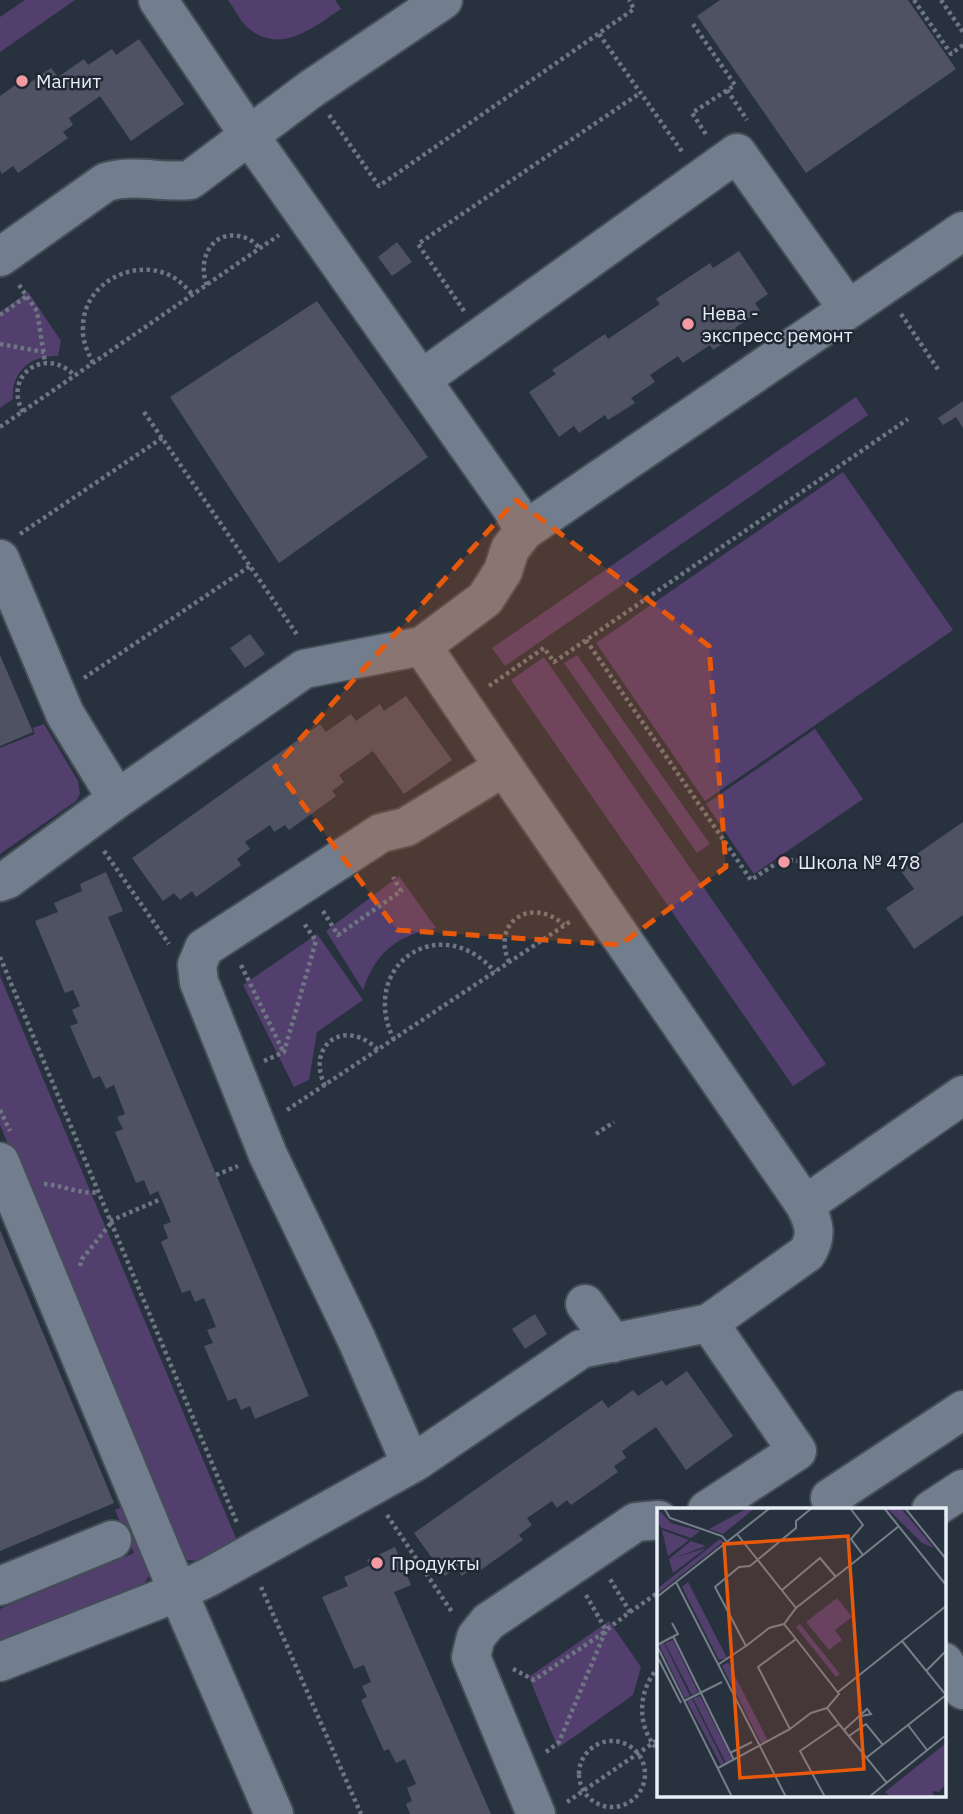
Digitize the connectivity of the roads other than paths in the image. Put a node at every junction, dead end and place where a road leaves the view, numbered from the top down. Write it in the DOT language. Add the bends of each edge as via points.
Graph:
graph roads {
  1 [pos="158,0"];
  2 [pos="443,0"];
  3 [pos="249,135"];
  4 [pos="963,231"];
  5 [pos="0,257"];
  6 [pos="848,309"];
  7 [pos="422,379"];
  8 [pos="524,531"];
  9 [pos="6,549"];
  10 [pos="422,646"];
  11 [pos="504,767"];
  12 [pos="117,799"];
  13 [pos="0,882"];
  14 [pos="963,1095"];
  15 [pos="0,1162"];
  16 [pos="805,1205"];
  17 [pos="585,1304"];
  18 [pos="709,1323"];
  19 [pos="613,1343"];
  20 [pos="963,1410"];
  21 [pos="797,1451"];
  22 [pos="415,1462"];
  23 [pos="963,1489"];
  24 [pos="834,1504"];
  25 [pos="710,1508"];
  26 [pos="934,1508"];
  27 [pos="657,1520"];
  28 [pos="112,1540"];
  29 [pos="0,1586"];
  30 [pos="178,1592"];
  31 [pos="0,1662"];
  32 [pos="946,1665"];
  33 [pos="963,1690"];
  34 [pos="549,1810"];
  35 [pos="274,1814"];
  1 -- 3 [label="lane"];
  2 -- 3 [label="lane"];
  3 -- 5 [label="lane" via="190,180 124,177 106,182"];
  3 -- 7 [label="lane"];
  4 -- 6 [label="lane"];
  6 -- 7 [label="lane" via="737,153"];
  6 -- 8 [label="lane"];
  7 -- 8 [label="lane"];
  8 -- 10 [label="lane" via="485,599"];
  9 -- 12 [label="lane" via="65,715"];
  10 -- 11 [label="lane"];
  10 -- 12 [label="lane" via="304,669"];
  11 -- 16 [label="lane"];
  11 -- 22 [label="lane" via="406,827 381,832 205,948 197,965 199,982 268,1155 403,1446"];
  12 -- 13 [label="lane"];
  14 -- 16 [label="lane"];
  15 -- 30 [label="lane"];
  16 -- 18 [label="lane" via="814,1221 815,1240 807,1253"];
  17 -- 19 [label="lane"];
  18 -- 19 [label="lane"];
  18 -- 21 [label="lane"];
  19 -- 22 [label="lane" via="581,1349"];
  20 -- 24 [label="lane"];
  21 -- 24 [label="lane"];
  21 -- 25 [label="lane"];
  22 -- 30 [label="lane"];
  23 -- 26 [label="lane"];
  27 -- 34 [label="lane" via="636,1522 488,1622 475,1637 471,1657"];
  28 -- 29 [label="lane"];
  30 -- 31 [label="lane"];
  30 -- 35 [label="lane"];
  32 -- 33 [label="lane"];
}
